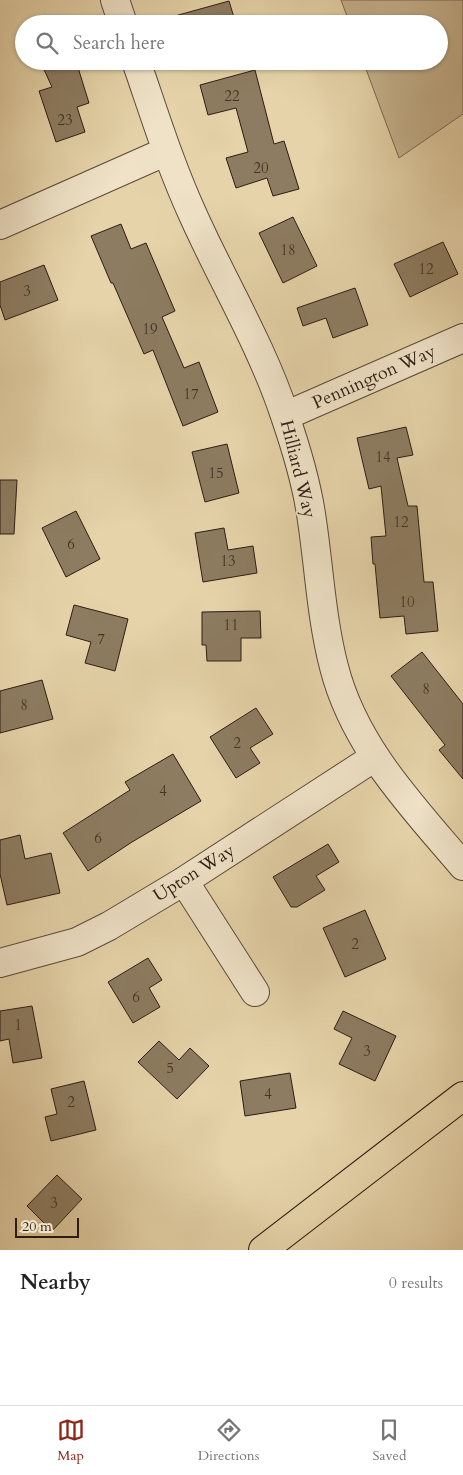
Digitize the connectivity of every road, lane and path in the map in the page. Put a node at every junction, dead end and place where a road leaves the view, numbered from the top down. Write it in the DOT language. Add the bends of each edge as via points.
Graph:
graph roads {
  1 [pos="115,0"];
  2 [pos="120,15"];
  3 [pos="139,70"];
  4 [pos="167,151"];
  5 [pos="0,225"];
  6 [pos="463,338"];
  7 [pos="285,416"];
  8 [pos="375,757"];
  9 [pos="463,866"];
  10 [pos="184,880"];
  11 [pos="0,963"];
  12 [pos="255,992"];
  13 [pos="463,1096"];
  14 [pos="263,1250"];
  1 -- 2 [label="street"];
  3 -- 4 [label="street, Hilliard Way"];
  4 -- 5 [label="street"];
  4 -- 7 [label="street, Hilliard Way" via="193,214 273,380"];
  6 -- 7 [label="street, Pennington Way"];
  7 -- 8 [label="street, Hilliard Way" via="310,505 334,668 354,720"];
  8 -- 9 [label="street, Hilliard Way"];
  8 -- 10 [label="street, Upton Way"];
  10 -- 11 [label="street, Upton Way" via="77,942"];
  10 -- 12 [label="street"];
  13 -- 14 [label="main road"];
}
